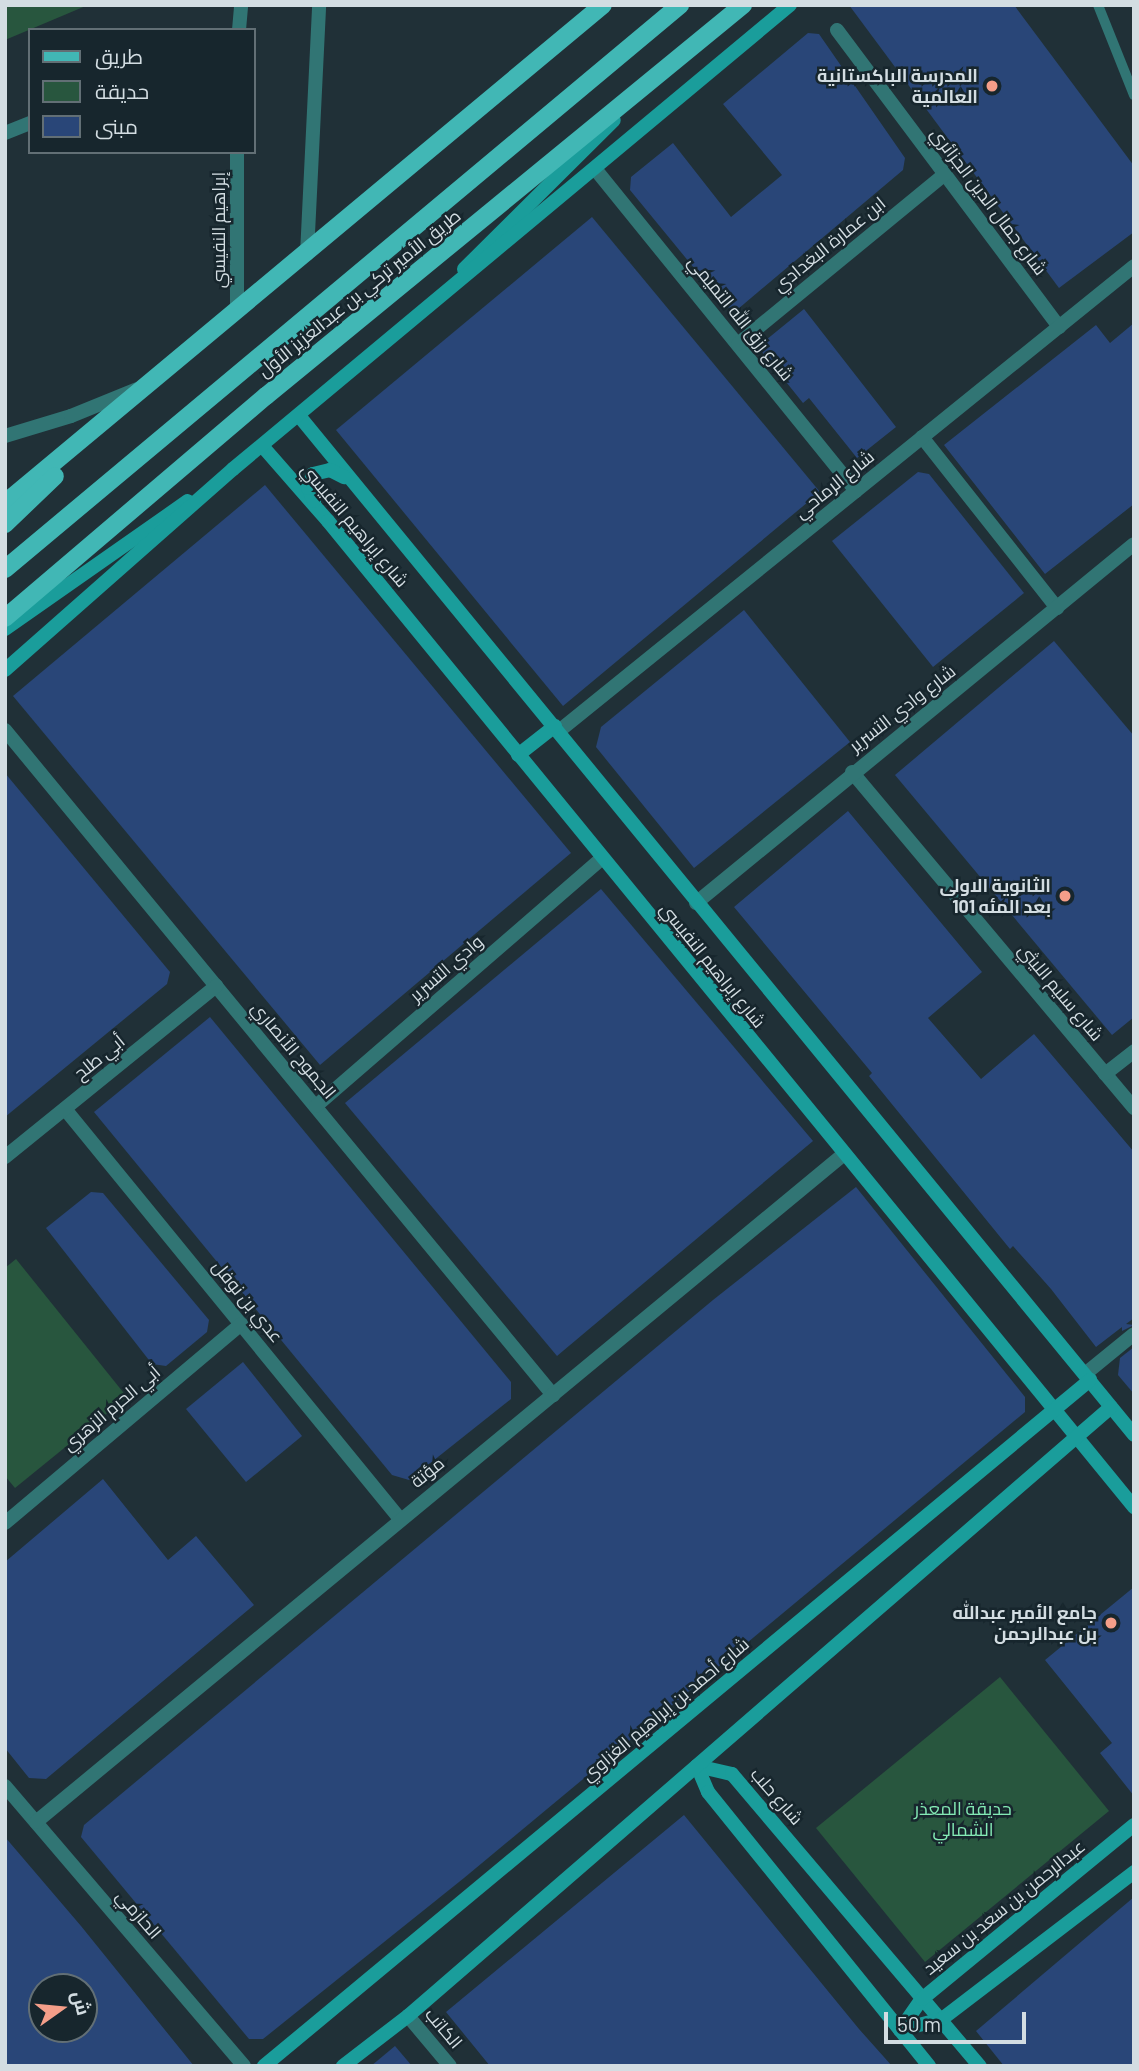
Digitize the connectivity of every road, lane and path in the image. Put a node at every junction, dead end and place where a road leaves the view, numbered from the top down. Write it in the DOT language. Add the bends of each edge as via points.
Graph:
graph roads {
  1 [pos="241,5"];
  2 [pos="319,5"];
  3 [pos="603,5"];
  4 [pos="680,5"];
  5 [pos="743,5"];
  6 [pos="790,5"];
  7 [pos="1098,5"];
  8 [pos="239,28"];
  9 [pos="837,30"];
  10 [pos="659,75"];
  11 [pos="1134,94"];
  12 [pos="28,124"];
  13 [pos="5,133"];
  14 [pos="237,154"];
  15 [pos="596,170"];
  16 [pos="945,174"];
  17 [pos="307,254"];
  18 [pos="1134,266"];
  19 [pos="237,309"];
  20 [pos="1059,327"];
  21 [pos="396,336"];
  22 [pos="738,344"];
  23 [pos="151,384"];
  24 [pos="300,417"];
  25 [pos="5,436"];
  26 [pos="922,437"];
  27 [pos="264,447"];
  28 [pos="233,469"];
  29 [pos="353,485"];
  30 [pos="856,491"];
  31 [pos="5,503"];
  32 [pos="328,521"];
  33 [pos="5,524"];
  34 [pos="1134,544"];
  35 [pos="5,569"];
  36 [pos="1057,608"];
  37 [pos="5,618"];
  38 [pos="5,629"];
  39 [pos="5,670"];
  40 [pos="557,729"];
  41 [pos="5,730"];
  42 [pos="518,755"];
  43 [pos="852,772"];
  44 [pos="601,859"];
  45 [pos="696,903"];
  46 [pos="216,986"];
  47 [pos="1134,1051"];
  48 [pos="1105,1074"];
  49 [pos="316,1106"];
  50 [pos="1134,1108"];
  51 [pos="65,1109"];
  52 [pos="8,1150"];
  53 [pos="844,1154"];
  54 [pos="242,1324"];
  55 [pos="1134,1334"];
  56 [pos="1088,1377"];
  57 [pos="553,1395"];
  58 [pos="1111,1407"];
  59 [pos="1055,1412"];
  60 [pos="1134,1435"];
  61 [pos="1077,1437"];
  62 [pos="1134,1507"];
  63 [pos="8,1515"];
  64 [pos="400,1519"];
  65 [pos="697,1766"];
  66 [pos="5,1786"];
  67 [pos="36,1822"];
  68 [pos="1134,1825"];
  69 [pos="1134,1872"];
  70 [pos="922,1998"];
  71 [pos="408,2016"];
  72 [pos="942,2019"];
  73 [pos="900,2030"];
  74 [pos="244,2066"];
  75 [pos="264,2066"];
  76 [pos="343,2066"];
  77 [pos="450,2066"];
  78 [pos="929,2066"];
  79 [pos="980,2066"];
  1 -- 8 [label="street"];
  2 -- 17 [label="street"];
  3 -- 17 [label="main road"];
  4 -- 35 [label="main road, طريق الأمير تركي بن عبدالعزيز الأول"];
  5 -- 10 [label="main road, طريق الأمير تركي بن عبدالعزيز الأول"];
  6 -- 15 [label="street"];
  7 -- 11 [label="lane"];
  9 -- 16 [label="street, شارع جمال الدين الجزائري"];
  10 -- 21 [label="street"];
  10 -- 37 [label="main road, طريق الأمير تركي بن عبدالعزيز الأول" via="266,396"];
  12 -- 13 [label="street"];
  14 -- 19 [label="street, إبراهيم النفيسي"];
  15 -- 21 [label="street"];
  15 -- 22 [label="street, شارع رزق الله التميمي"];
  16 -- 20 [label="street, شارع جمال الدين الجزائري"];
  16 -- 22 [label="street, ابن عمارة البغدادي"];
  17 -- 19 [label="main road"];
  18 -- 20 [label="street, شارع الرماحي"];
  19 -- 23 [label="main road"];
  20 -- 26 [label="street, شارع الرماحي"];
  21 -- 24 [label="street"];
  22 -- 30 [label="street, شارع رزق الله التميمي"];
  23 -- 25 [label="street"];
  23 -- 31 [label="main road"];
  23 -- 33 [label="main road"];
  24 -- 27 [label="street"];
  24 -- 29 [label="street, شارع إبراهيم النفيسي"];
  26 -- 30 [label="street, شارع الرماحي"];
  26 -- 36 [label="street"];
  27 -- 28 [label="street"];
  27 -- 32 [label="street, شارع إبراهيم النفيسي"];
  28 -- 38 [label="street"];
  28 -- 39 [label="street"];
  29 -- 32 [label="street" via="330,470 313,474 308,488"];
  29 -- 40 [label="street, شارع إبراهيم النفيسي"];
  30 -- 40 [label="street, شارع الرماحي"];
  32 -- 42 [label="street, شارع إبراهيم النفيسي"];
  34 -- 36 [label="street, شارع وادي التسرير"];
  36 -- 43 [label="street, شارع وادي التسرير"];
  40 -- 42 [label="street"];
  40 -- 45 [label="street, شارع إبراهيم النفيسي"];
  41 -- 46 [label="street, الجموح الأنصاري"];
  42 -- 44 [label="street, شارع إبراهيم النفيسي"];
  43 -- 45 [label="street, شارع وادي التسرير"];
  43 -- 48 [label="street, شارع سليم الليثي"];
  44 -- 49 [label="street, وادي التسرير"];
  44 -- 53 [label="street, شارع إبراهيم النفيسي"];
  45 -- 56 [label="street, شارع إبراهيم النفيسي"];
  46 -- 49 [label="street, الجموح الأنصاري"];
  46 -- 51 [label="street, أبي طلح"];
  47 -- 48 [label="street"];
  48 -- 50 [label="street, شارع سليم الليثي"];
  49 -- 57 [label="street, الجموح الأنصاري"];
  51 -- 52 [label="street, أبي طلح"];
  51 -- 54 [label="street, عدي بن نوفل"];
  53 -- 57 [label="street, مؤتة"];
  53 -- 59 [label="street, شارع إبراهيم النفيسي"];
  54 -- 63 [label="street, أبي الحرم الزهري"];
  54 -- 64 [label="street, عدي بن نوفل"];
  55 -- 56 [label="street"];
  56 -- 58 [label="street, شارع إبراهيم النفيسي"];
  56 -- 59 [label="street, شارع أحمد بن إبراهيم الغزاوي"];
  57 -- 64 [label="street, مؤتة"];
  58 -- 60 [label="street, شارع إبراهيم النفيسي"];
  58 -- 61 [label="street"];
  59 -- 61 [label="street, شارع إبراهيم النفيسي"];
  59 -- 75 [label="street, شارع أحمد بن إبراهيم الغزاوي"];
  61 -- 62 [label="street, شارع إبراهيم النفيسي"];
  61 -- 65 [label="street"];
  64 -- 67 [label="street, مؤتة"];
  65 -- 70 [label="street, شارع حلب" via="732,1774"];
  65 -- 71 [label="street"];
  65 -- 73 [label="street" via="708,1792"];
  66 -- 67 [label="street, الحازمي"];
  67 -- 74 [label="street, الحازمي"];
  68 -- 70 [label="street, عبدالرحمن بن سعد بن سعيد"];
  69 -- 72 [label="street"];
  70 -- 72 [label="street, شارع حلب"];
  70 -- 73 [label="street, عبدالرحمن بن سعد بن سعيد"];
  71 -- 76 [label="street"];
  71 -- 77 [label="street, الكاتب"];
  72 -- 73 [label="street"];
  72 -- 79 [label="street, شارع حلب"];
  73 -- 78 [label="street"];
}
